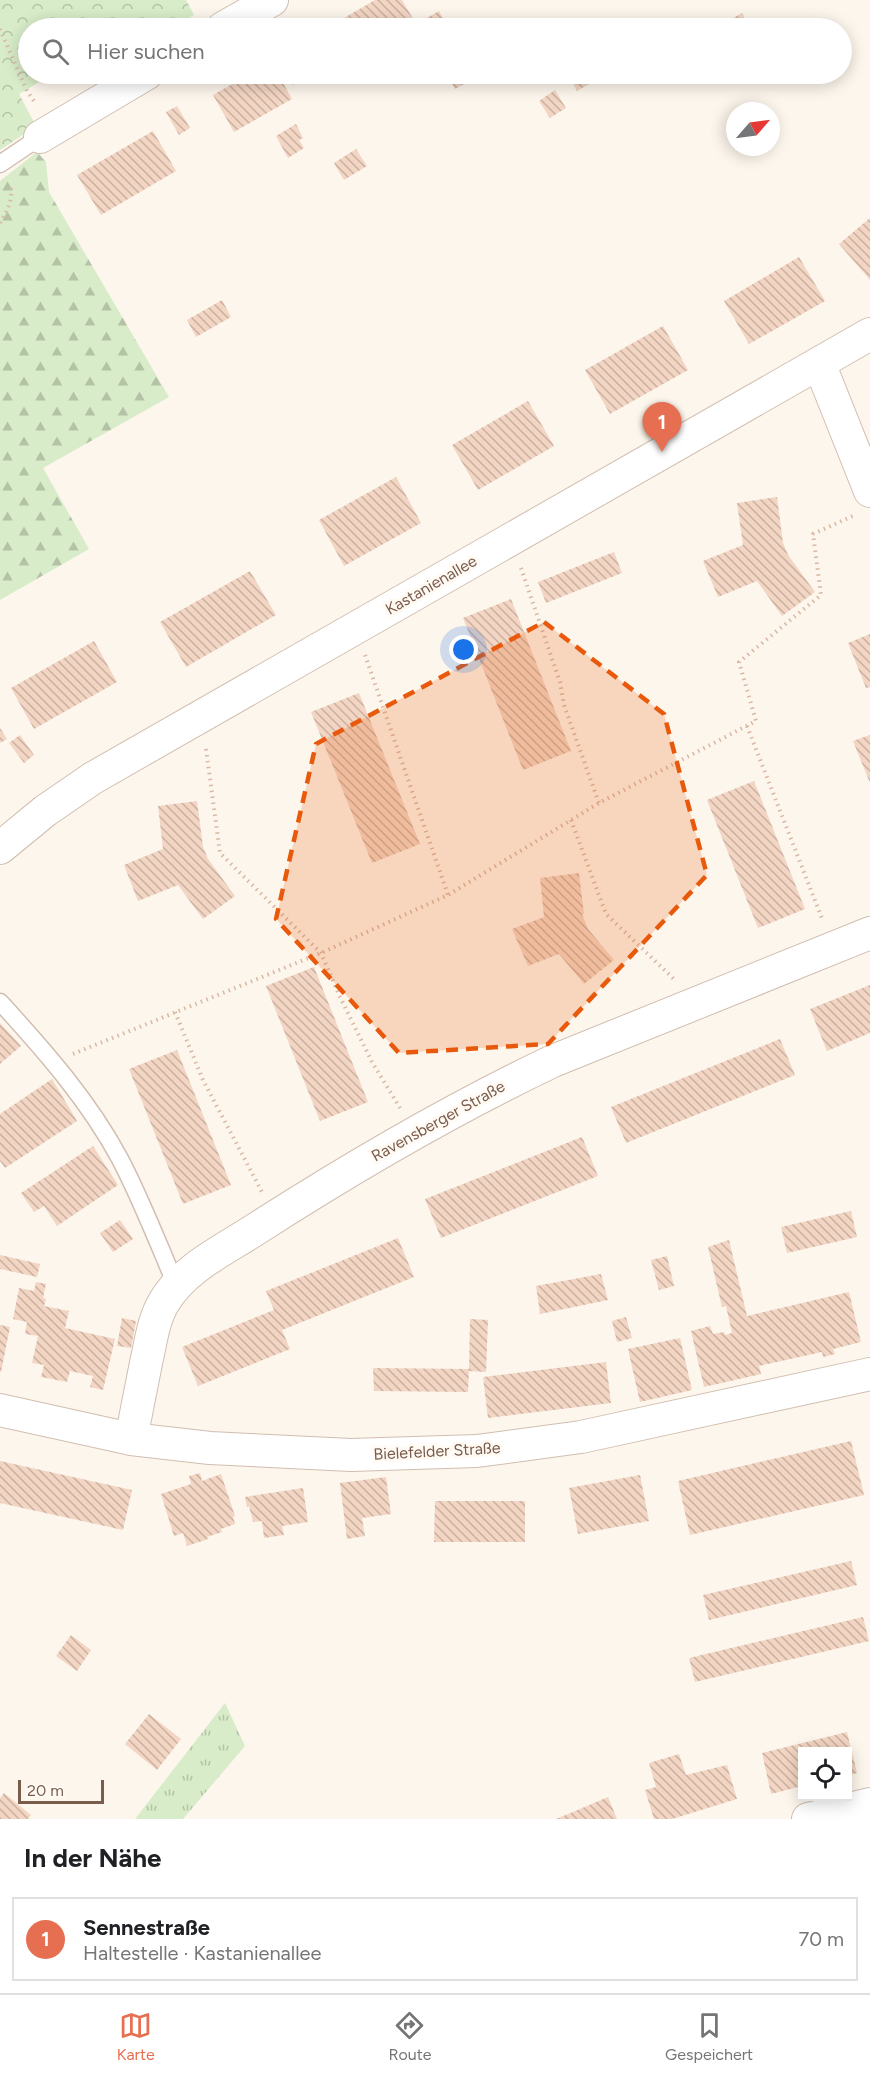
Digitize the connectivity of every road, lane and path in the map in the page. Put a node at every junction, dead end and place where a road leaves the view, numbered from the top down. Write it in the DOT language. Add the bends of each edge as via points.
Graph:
graph roads {
  1 [pos="272,0"];
  2 [pos="240,18"];
  3 [pos="0,29"];
  4 [pos="18,70"];
  5 [pos="24,84"];
  6 [pos="129,84"];
  7 [pos="46,133"];
  8 [pos="4,172"];
  9 [pos="0,223"];
  10 [pos="870,334"];
  11 [pos="819,363"];
  12 [pos="865,501"];
  13 [pos="511,539"];
  14 [pos="355,628"];
  15 [pos="195,720"];
  16 [pos="747,726"];
  17 [pos="599,803"];
  18 [pos="571,820"];
  19 [pos="0,848"];
  20 [pos="448,895"];
  21 [pos="870,933"];
  22 [pos="834,948"];
  23 [pos="321,953"];
  24 [pos="0,1002"];
  25 [pos="699,1002"];
  26 [pos="175,1012"];
  27 [pos="53,1062"];
  28 [pos="415,1132"];
  29 [pos="276,1216"];
  30 [pos="176,1285"];
  31 [pos="870,1374"];
  32 [pos="0,1410"];
  33 [pos="131,1438"];
  34 [pos="870,1804"];
  35 [pos="808,1819"];
  1 -- 2 [label="street"];
  3 -- 4 [label="path"];
  5 -- 7 [label="path"];
  6 -- 7 [label="street"];
  7 -- 8 [label="lane"];
  8 -- 9 [label="path" via="12,192"];
  10 -- 11 [label="street, Kastanienallee"];
  11 -- 12 [label="street"];
  11 -- 13 [label="street, Kastanienallee"];
  12 -- 16 [label="path" via="813,534 821,595 739,663 756,721"];
  13 -- 14 [label="street, Kastanienallee"];
  13 -- 17 [label="path"];
  14 -- 15 [label="street, Kastanienallee"];
  14 -- 20 [label="path"];
  15 -- 19 [label="street, Kastanienallee" via="71,792"];
  15 -- 23 [label="path" via="204,738 220,853"];
  16 -- 17 [label="path"];
  16 -- 22 [label="path"];
  17 -- 18 [label="path"];
  18 -- 20 [label="path"];
  18 -- 25 [label="path" via="606,914"];
  20 -- 23 [label="path"];
  21 -- 22 [label="street, Ravensberger Straße"];
  22 -- 25 [label="street, Ravensberger Straße"];
  23 -- 26 [label="path"];
  23 -- 28 [label="path" via="372,1062"];
  24 -- 27 [label="lane"];
  25 -- 28 [label="street, Ravensberger Straße" via="553,1061"];
  26 -- 27 [label="path"];
  26 -- 29 [label="path" via="202,1080"];
  27 -- 30 [label="lane" via="120,1158"];
  28 -- 29 [label="street, Ravensberger Straße"];
  29 -- 30 [label="street, Ravensberger Straße" via="192,1270"];
  30 -- 33 [label="street, Ravensberger Straße" via="154,1323"];
  31 -- 33 [label="street, Bielefelder Straße" via="582,1437 477,1451 351,1455 210,1448"];
  32 -- 33 [label="street, Bielefelder Straße"];
  34 -- 35 [label="street"];
}
